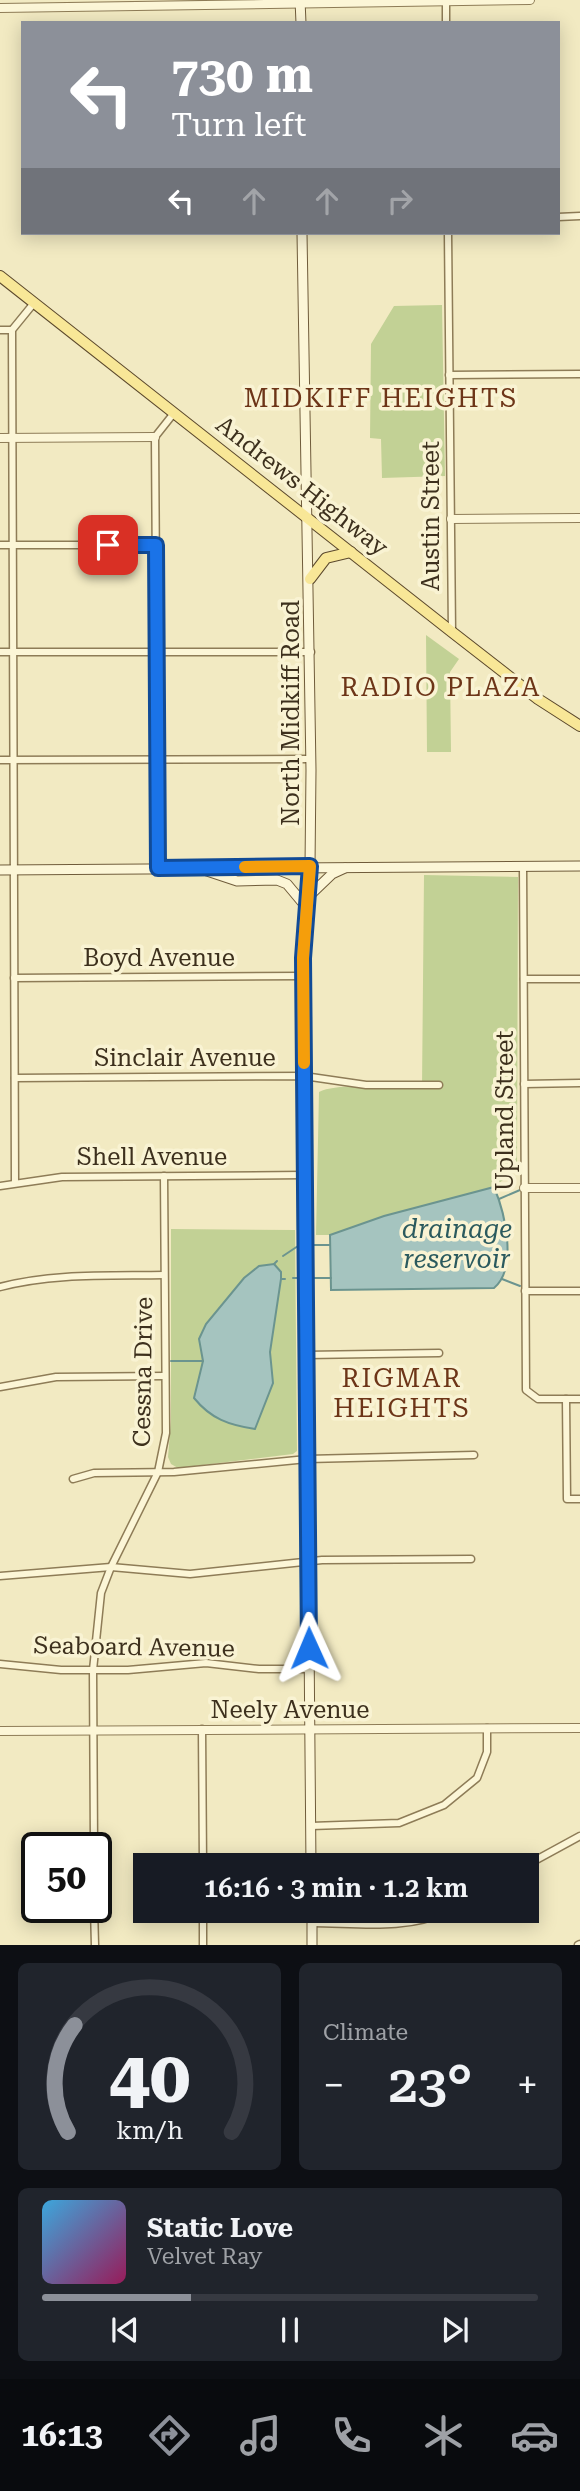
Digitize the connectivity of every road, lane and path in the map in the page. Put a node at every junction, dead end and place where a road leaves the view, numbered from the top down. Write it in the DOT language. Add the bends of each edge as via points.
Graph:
graph roads {
  1 [pos="530,0"];
  2 [pos="300,1"];
  3 [pos="446,1"];
  4 [pos="0,8"];
  5 [pos="300,21"];
  6 [pos="446,21"];
  7 [pos="580,216"];
  8 [pos="560,217"];
  9 [pos="302,235"];
  10 [pos="449,235"];
  11 [pos="0,276"];
  12 [pos="34,303"];
  13 [pos="0,330"];
  14 [pos="12,330"];
  15 [pos="449,374"];
  16 [pos="580,374"];
  17 [pos="174,413"];
  18 [pos="155,437"];
  19 [pos="0,438"];
  20 [pos="12,438"];
  21 [pos="307,517"];
  22 [pos="580,518"];
  23 [pos="451,519"];
  24 [pos="0,545"];
  25 [pos="13,545"];
  26 [pos="156,545"];
  27 [pos="351,552"];
  28 [pos="310,579"];
  29 [pos="452,632"];
  30 [pos="0,652"];
  31 [pos="13,652"];
  32 [pos="156,652"];
  33 [pos="311,652"];
  34 [pos="580,726"];
  35 [pos="157,759"];
  36 [pos="311,759"];
  37 [pos="0,760"];
  38 [pos="13,760"];
  39 [pos="310,866"];
  40 [pos="349,866"];
  41 [pos="523,866"];
  42 [pos="580,866"];
  43 [pos="158,868"];
  44 [pos="198,868"];
  45 [pos="0,870"];
  46 [pos="13,870"];
  47 [pos="308,897"];
  48 [pos="307,908"];
  49 [pos="303,976"];
  50 [pos="14,978"];
  51 [pos="524,979"];
  52 [pos="580,979"];
  53 [pos="304,1076"];
  54 [pos="15,1078"];
  55 [pos="580,1083"];
  56 [pos="524,1084"];
  57 [pos="439,1085"];
  58 [pos="304,1175"];
  59 [pos="164,1177"];
  60 [pos="15,1182"];
  61 [pos="0,1186"];
  62 [pos="524,1188"];
  63 [pos="580,1188"];
  64 [pos="164,1275"];
  65 [pos="0,1287"];
  66 [pos="525,1291"];
  67 [pos="580,1291"];
  68 [pos="439,1353"];
  69 [pos="306,1355"];
  70 [pos="165,1376"];
  71 [pos="0,1387"];
  72 [pos="566,1399"];
  73 [pos="580,1399"];
  74 [pos="474,1455"];
  75 [pos="307,1459"];
  76 [pos="158,1472"];
  77 [pos="73,1479"];
  78 [pos="580,1499"];
  79 [pos="471,1559"];
  80 [pos="306,1563"];
  81 [pos="111,1567"];
  82 [pos="0,1576"];
  83 [pos="0,1664"];
  84 [pos="309,1669"];
  85 [pos="93,1670"];
  86 [pos="486,1728"];
  87 [pos="580,1728"];
  88 [pos="202,1729"];
  89 [pos="311,1729"];
  90 [pos="93,1730"];
  91 [pos="0,1731"];
  92 [pos="311,1826"];
  93 [pos="94,1832"];
  94 [pos="580,1836"];
  95 [pos="203,1853"];
  96 [pos="312,1853"];
  97 [pos="539,1858"];
  98 [pos="94,1923"];
  99 [pos="203,1923"];
  100 [pos="312,1923"];
  101 [pos="95,1945"];
  102 [pos="203,1945"];
  103 [pos="312,1945"];
  1 -- 3 [label="street"];
  2 -- 3 [label="street"];
  2 -- 4 [label="street"];
  2 -- 5 [label="main road"];
  3 -- 6 [label="street"];
  7 -- 8 [label="street"];
  9 -- 21 [label="main road, North Midkiff Road"];
  10 -- 15 [label="street, Austin Street"];
  11 -- 12 [label="main road, Andrews Highway"];
  12 -- 14 [label="street"];
  12 -- 17 [label="main road, Andrews Highway"];
  13 -- 14 [label="street"];
  14 -- 20 [label="street"];
  15 -- 16 [label="street"];
  15 -- 23 [label="street, Austin Street"];
  17 -- 18 [label="street"];
  17 -- 21 [label="main road, Andrews Highway"];
  18 -- 20 [label="street"];
  18 -- 26 [label="street"];
  19 -- 20 [label="street"];
  20 -- 25 [label="street"];
  21 -- 27 [label="main road, Andrews Highway"];
  21 -- 28 [label="main road, North Midkiff Road"];
  22 -- 23 [label="street"];
  23 -- 29 [label="street, Austin Street"];
  24 -- 25 [label="street"];
  25 -- 26 [label="street"];
  25 -- 31 [label="street"];
  26 -- 32 [label="street"];
  27 -- 28 [label="main road" via="326,558"];
  27 -- 29 [label="main road, Andrews Highway"];
  28 -- 33 [label="main road, North Midkiff Road"];
  29 -- 34 [label="main road, Andrews Highway"];
  30 -- 31 [label="street"];
  31 -- 32 [label="street"];
  31 -- 38 [label="street"];
  32 -- 33 [label="street"];
  32 -- 35 [label="street"];
  33 -- 36 [label="main road, North Midkiff Road"];
  35 -- 36 [label="street"];
  35 -- 38 [label="street"];
  35 -- 43 [label="street"];
  36 -- 39 [label="main road, North Midkiff Road"];
  37 -- 38 [label="street"];
  38 -- 46 [label="street"];
  39 -- 40 [label="main road"];
  39 -- 44 [label="main road"];
  39 -- 47 [label="main road, North Midkiff Road"];
  40 -- 41 [label="main road"];
  40 -- 47 [label="main road" via="332,874"];
  41 -- 42 [label="main road"];
  41 -- 51 [label="street, Upland Street"];
  43 -- 44 [label="main road"];
  43 -- 46 [label="main road"];
  44 -- 48 [label="main road" via="237,881 277,880 287,884"];
  45 -- 46 [label="main road"];
  46 -- 50 [label="street"];
  47 -- 48 [label="main road, North Midkiff Road"];
  48 -- 49 [label="main road, North Midkiff Road"];
  49 -- 50 [label="street, Boyd Avenue"];
  49 -- 53 [label="main road, North Midkiff Road"];
  50 -- 54 [label="street"];
  51 -- 52 [label="street"];
  51 -- 56 [label="street, Upland Street"];
  53 -- 54 [label="street, Sinclair Avenue"];
  53 -- 57 [label="street, Sinclair Avenue" via="366,1085"];
  53 -- 58 [label="main road, North Midkiff Road"];
  54 -- 60 [label="street"];
  55 -- 56 [label="street"];
  56 -- 62 [label="street, Upland Street"];
  58 -- 59 [label="street, Shell Avenue"];
  58 -- 69 [label="main road, North Midkiff Road"];
  59 -- 60 [label="street, Shell Avenue"];
  59 -- 64 [label="street, Cessna Drive"];
  60 -- 61 [label="street, Shell Avenue"];
  62 -- 63 [label="street"];
  62 -- 66 [label="street, Upland Street"];
  64 -- 65 [label="street" via="64,1277"];
  64 -- 70 [label="street, Cessna Drive"];
  66 -- 67 [label="street"];
  66 -- 72 [label="street, Upland Street" via="526,1390 531,1397"];
  68 -- 69 [label="street"];
  69 -- 75 [label="main road, North Midkiff Road"];
  70 -- 71 [label="street" via="56,1377"];
  70 -- 76 [label="street, Cessna Drive" via="166,1433"];
  72 -- 73 [label="street"];
  72 -- 78 [label="street" via="567,1499"];
  74 -- 75 [label="street"];
  75 -- 76 [label="street"];
  75 -- 80 [label="main road, North Midkiff Road"];
  76 -- 77 [label="street" via="94,1473"];
  76 -- 81 [label="street, Cessna Drive"];
  79 -- 80 [label="street"];
  80 -- 81 [label="street" via="190,1574"];
  80 -- 84 [label="main road, North Midkiff Road"];
  81 -- 82 [label="street"];
  81 -- 85 [label="street, Cessna Drive" via="101,1593"];
  83 -- 85 [label="street, Seaboard Avenue"];
  84 -- 85 [label="street, Seaboard Avenue" via="206,1662"];
  84 -- 89 [label="main road, North Midkiff Road"];
  85 -- 90 [label="street, Cessna Drive"];
  86 -- 87 [label="street, Neely Avenue"];
  86 -- 89 [label="street, Neely Avenue"];
  86 -- 92 [label="street" via="487,1752 481,1770 444,1805 399,1823"];
  88 -- 89 [label="street, Neely Avenue"];
  88 -- 90 [label="street, Neely Avenue"];
  88 -- 95 [label="street"];
  89 -- 92 [label="main road, North Midkiff Road"];
  90 -- 91 [label="street, Neely Avenue"];
  90 -- 93 [label="street, Cessna Drive"];
  92 -- 96 [label="main road, North Midkiff Road"];
  94 -- 97 [label="street"];
  98 -- 101 [label="street"];
  99 -- 102 [label="street"];
  100 -- 103 [label="main road"];
}
